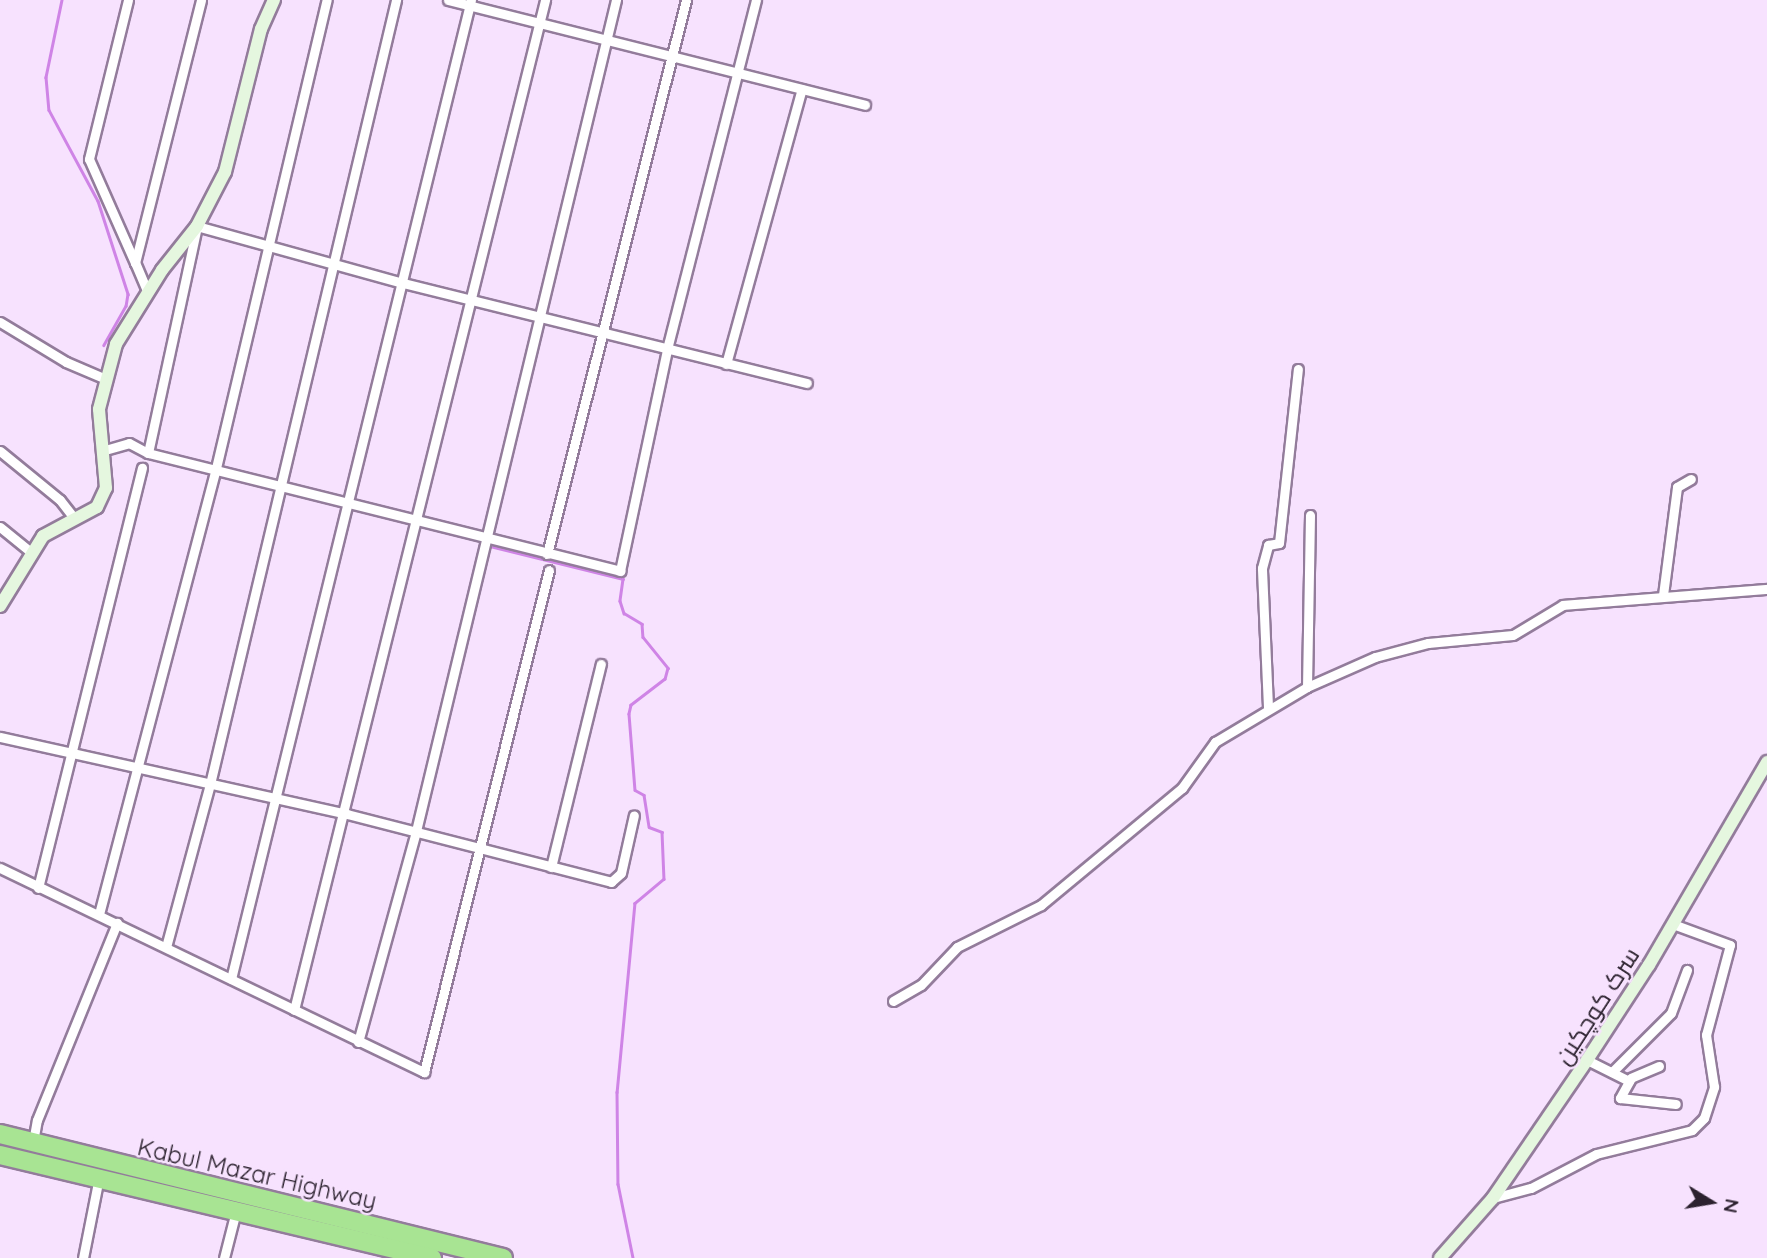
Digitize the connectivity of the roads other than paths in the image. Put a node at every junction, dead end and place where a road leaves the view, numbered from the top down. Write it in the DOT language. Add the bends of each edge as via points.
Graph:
graph roads {
  1 [pos="128,0"];
  2 [pos="201,0"];
  3 [pos="274,0"];
  4 [pos="327,0"];
  5 [pos="396,0"];
  6 [pos="447,0"];
  7 [pos="545,0"];
  8 [pos="616,0"];
  9 [pos="686,0"];
  10 [pos="756,0"];
  11 [pos="470,3"];
  12 [pos="539,22"];
  13 [pos="606,40"];
  14 [pos="673,55"];
  15 [pos="736,70"];
  16 [pos="802,89"];
  17 [pos="865,105"];
  18 [pos="197,226"];
  19 [pos="270,246"];
  20 [pos="135,263"];
  21 [pos="334,265"];
  22 [pos="403,283"];
  23 [pos="148,293"];
  24 [pos="470,299"];
  25 [pos="538,317"];
  26 [pos="0,322"];
  27 [pos="605,332"];
  28 [pos="667,349"];
  29 [pos="726,363"];
  30 [pos="1298,369"];
  31 [pos="106,379"];
  32 [pos="807,383"];
  33 [pos="115,447"];
  34 [pos="0,451"];
  35 [pos="148,453"];
  36 [pos="142,468"];
  37 [pos="216,468"];
  38 [pos="1691,479"];
  39 [pos="282,487"];
  40 [pos="350,504"];
  41 [pos="1310,515"];
  42 [pos="74,517"];
  43 [pos="415,522"];
  44 [pos="0,527"];
  45 [pos="484,538"];
  46 [pos="31,552"];
  47 [pos="548,554"];
  48 [pos="549,570"];
  49 [pos="1767,589"];
  50 [pos="1663,595"];
  51 [pos="0,606"];
  52 [pos="601,664"];
  53 [pos="1307,687"];
  54 [pos="1268,707"];
  55 [pos="0,737"];
  56 [pos="70,753"];
  57 [pos="1767,762"];
  58 [pos="137,769"];
  59 [pos="210,784"];
  60 [pos="278,800"];
  61 [pos="346,814"];
  62 [pos="634,816"];
  63 [pos="416,831"];
  64 [pos="480,849"];
  65 [pos="551,867"];
  66 [pos="0,868"];
  67 [pos="38,888"];
  68 [pos="99,914"];
  69 [pos="117,923"];
  70 [pos="1673,924"];
  71 [pos="166,947"];
  72 [pos="1687,971"];
  73 [pos="231,979"];
  74 [pos="893,1001"];
  75 [pos="294,1010"];
  76 [pos="358,1042"];
  77 [pos="1587,1060"];
  78 [pos="1659,1066"];
  79 [pos="1612,1072"];
  80 [pos="1629,1081"];
  81 [pos="1676,1104"];
  82 [pos="0,1134"];
  83 [pos="33,1142"];
  84 [pos="0,1155"];
  85 [pos="98,1182"];
  86 [pos="1493,1198"];
  87 [pos="236,1211"];
  88 [pos="83,1258"];
  89 [pos="224,1258"];
  90 [pos="432,1258"];
  91 [pos="503,1258"];
  92 [pos="1440,1258"];
  1 -- 20 [label="street" via="89,159"];
  2 -- 20 [label="street"];
  3 -- 18 [label="street" via="261,29 225,172"];
  4 -- 19 [label="street"];
  5 -- 21 [label="street"];
  6 -- 11 [label="street"];
  7 -- 12 [label="street"];
  8 -- 13 [label="street"];
  9 -- 14 [label="street"];
  10 -- 15 [label="street"];
  11 -- 12 [label="street"];
  11 -- 22 [label="street"];
  12 -- 13 [label="street"];
  12 -- 24 [label="street"];
  13 -- 14 [label="street"];
  13 -- 25 [label="street"];
  14 -- 15 [label="street"];
  14 -- 27 [label="street"];
  15 -- 16 [label="street"];
  15 -- 28 [label="street"];
  16 -- 17 [label="street"];
  16 -- 29 [label="street"];
  18 -- 19 [label="street"];
  18 -- 23 [label="street"];
  18 -- 35 [label="street"];
  19 -- 21 [label="street"];
  19 -- 37 [label="street"];
  20 -- 23 [label="street"];
  21 -- 22 [label="street"];
  21 -- 39 [label="street"];
  22 -- 24 [label="street"];
  22 -- 40 [label="street"];
  23 -- 31 [label="street" via="116,344"];
  24 -- 25 [label="street"];
  24 -- 43 [label="street"];
  25 -- 27 [label="street"];
  25 -- 45 [label="street"];
  26 -- 31 [label="street" via="66,362"];
  27 -- 28 [label="street"];
  27 -- 47 [label="street"];
  28 -- 29 [label="street"];
  28 -- 47 [label="street" via="620,571"];
  29 -- 32 [label="street"];
  30 -- 54 [label="street" via="1279,543 1268,545 1262,568"];
  31 -- 33 [label="street" via="99,409"];
  33 -- 35 [label="street"];
  33 -- 42 [label="street" via="97,507"];
  34 -- 42 [label="street"];
  35 -- 37 [label="street"];
  36 -- 56 [label="street"];
  37 -- 39 [label="street"];
  37 -- 58 [label="street"];
  38 -- 50 [label="street" via="1676,487"];
  39 -- 40 [label="street"];
  39 -- 59 [label="street"];
  40 -- 43 [label="street"];
  40 -- 60 [label="street"];
  41 -- 53 [label="street"];
  42 -- 46 [label="street" via="43,536"];
  43 -- 45 [label="street"];
  43 -- 61 [label="street"];
  44 -- 46 [label="street"];
  45 -- 47 [label="street"];
  45 -- 63 [label="street"];
  46 -- 51 [label="street"];
  48 -- 64 [label="street"];
  49 -- 50 [label="street"];
  50 -- 53 [label="street" via="1563,605 1513,635 1428,643 1375,657"];
  52 -- 65 [label="street"];
  53 -- 54 [label="street"];
  54 -- 74 [label="street" via="1215,742 1182,788 1041,905 957,947 921,985"];
  55 -- 56 [label="street"];
  56 -- 58 [label="street"];
  56 -- 67 [label="street"];
  57 -- 70 [label="street, سرک کوچکین"];
  58 -- 59 [label="street"];
  58 -- 68 [label="street"];
  59 -- 60 [label="street"];
  59 -- 71 [label="street"];
  60 -- 61 [label="street"];
  60 -- 73 [label="street"];
  61 -- 63 [label="street"];
  61 -- 75 [label="street"];
  62 -- 65 [label="street" via="618,878 611,882"];
  63 -- 64 [label="street"];
  63 -- 76 [label="street"];
  64 -- 65 [label="street"];
  64 -- 76 [label="street" via="424,1072"];
  66 -- 67 [label="street"];
  67 -- 68 [label="street"];
  68 -- 69 [label="street"];
  69 -- 71 [label="street"];
  69 -- 83 [label="street" via="37,1120"];
  70 -- 77 [label="street, سرک کوچکین"];
  70 -- 86 [label="street" via="1730,945 1707,1029 1714,1087 1704,1118 1692,1130 1596,1154 1531,1188"];
  71 -- 73 [label="street"];
  72 -- 79 [label="street" via="1671,1013"];
  73 -- 75 [label="street"];
  75 -- 76 [label="street"];
  77 -- 79 [label="street"];
  77 -- 86 [label="street, سرک کوچکین"];
  78 -- 80 [label="street"];
  79 -- 80 [label="street"];
  80 -- 81 [label="street" via="1621,1098"];
  82 -- 83 [label="highway, Kabul Mazar Highway"];
  83 -- 91 [label="highway, Kabul Mazar Highway"];
  84 -- 85 [label="highway, Kabul Mazar Highway"];
  85 -- 87 [label="highway, Kabul Mazar Highway"];
  85 -- 88 [label="street"];
  86 -- 92 [label="street, سرک کوچکین"];
  87 -- 89 [label="street"];
  87 -- 90 [label="highway, Kabul Mazar Highway"];
}
